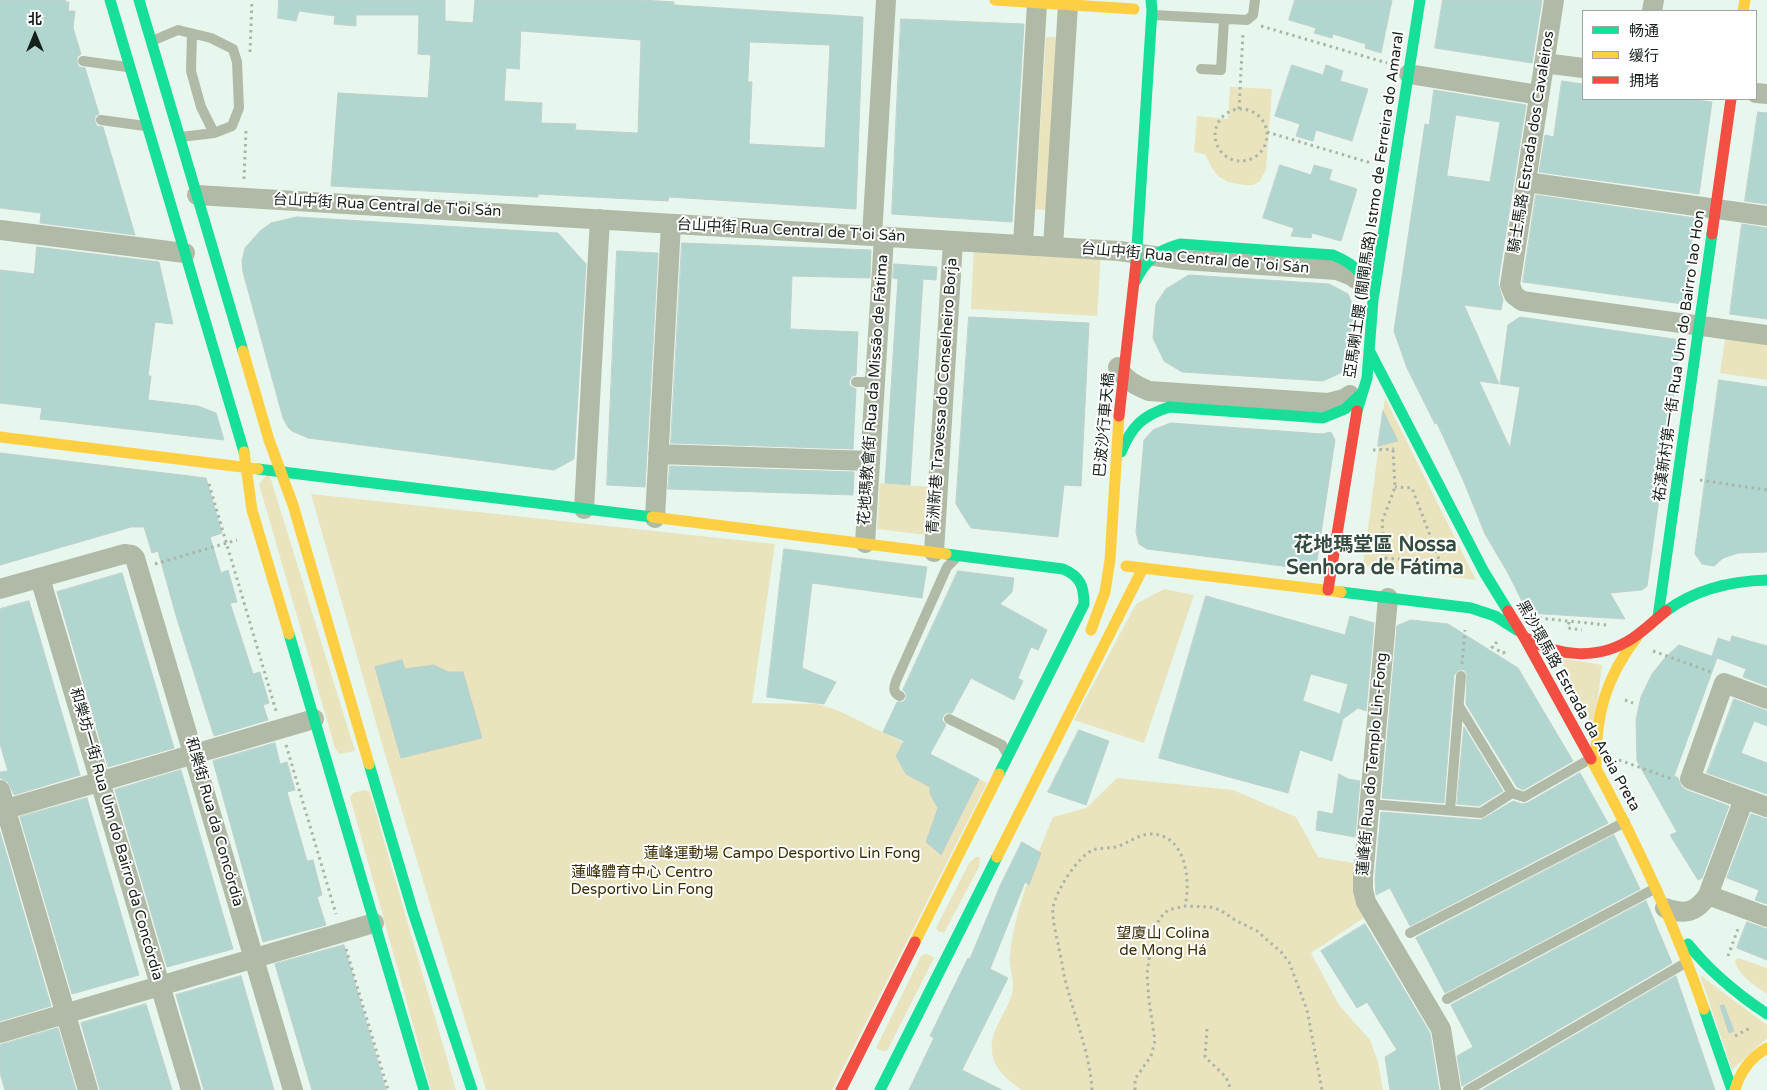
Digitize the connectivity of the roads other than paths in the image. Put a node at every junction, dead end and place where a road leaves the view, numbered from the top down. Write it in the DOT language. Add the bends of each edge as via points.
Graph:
graph roads {
  1 [pos="110,0"];
  2 [pos="139,0"];
  3 [pos="886,0"];
  4 [pos="995,0"];
  5 [pos="1151,0"];
  6 [pos="1254,0"];
  7 [pos="1420,0"];
  8 [pos="1554,0"];
  9 [pos="1038,3"];
  10 [pos="1068,5"];
  11 [pos="1134,9"];
  12 [pos="1152,14"];
  13 [pos="1224,19"];
  14 [pos="192,34"];
  15 [pos="151,41"];
  16 [pos="83,62"];
  17 [pos="1544,63"];
  18 [pos="130,67"];
  19 [pos="1582,68"];
  20 [pos="1201,69"];
  21 [pos="1409,74"];
  22 [pos="1539,96"];
  23 [pos="1731,100"];
  24 [pos="101,120"];
  25 [pos="147,126"];
  26 [pos="214,133"];
  27 [pos="180,138"];
  28 [pos="153,146"];
  29 [pos="1526,182"];
  30 [pos="197,195"];
  31 [pos="243,198"];
  32 [pos="1716,209"];
  33 [pos="1767,216"];
  34 [pos="600,219"];
  35 [pos="671,224"];
  36 [pos="0,230"];
  37 [pos="878,236"];
  38 [pos="953,241"];
  39 [pos="194,243"];
  40 [pos="1023,245"];
  41 [pos="1053,247"];
  42 [pos="1135,283"];
  43 [pos="1373,300"];
  44 [pos="1699,326"];
  45 [pos="1767,335"];
  46 [pos="1369,350"];
  47 [pos="1112,366"];
  48 [pos="1364,385"];
  49 [pos="1110,395"];
  50 [pos="0,437"];
  51 [pos="658,454"];
  52 [pos="870,460"];
  53 [pos="1116,463"];
  54 [pos="245,467"];
  55 [pos="281,472"];
  56 [pos="584,509"];
  57 [pos="655,518"];
  58 [pos="865,543"];
  59 [pos="939,552"];
  60 [pos="961,555"];
  61 [pos="1076,566"];
  62 [pos="947,568"];
  63 [pos="1060,568"];
  64 [pos="1148,568"];
  65 [pos="1484,572"];
  66 [pos="40,578"];
  67 [pos="1767,580"];
  68 [pos="0,589"];
  69 [pos="1328,590"];
  70 [pos="1388,598"];
  71 [pos="1461,607"];
  72 [pos="1658,617"];
  73 [pos="1644,629"];
  74 [pos="1524,637"];
  75 [pos="1087,640"];
  76 [pos="1461,676"];
  77 [pos="900,696"];
  78 [pos="1767,699"];
  79 [pos="1459,706"];
  80 [pos="314,719"];
  81 [pos="949,719"];
  82 [pos="194,754"];
  83 [pos="1006,758"];
  84 [pos="1594,764"];
  85 [pos="100,781"];
  86 [pos="350,788"];
  87 [pos="1512,793"];
  88 [pos="338,799"];
  89 [pos="1744,799"];
  90 [pos="2,803"];
  91 [pos="997,804"];
  92 [pos="1369,804"];
  93 [pos="1767,807"];
  94 [pos="1450,810"];
  95 [pos="1005,818"];
  96 [pos="1625,822"];
  97 [pos="946,876"];
  98 [pos="1657,888"];
  99 [pos="980,891"];
  100 [pos="1708,895"];
  101 [pos="1694,910"];
  102 [pos="1667,912"];
  103 [pos="1767,917"];
  104 [pos="374,923"];
  105 [pos="1410,933"];
  106 [pos="1685,940"];
  107 [pos="914,944"];
  108 [pos="255,958"];
  109 [pos="946,958"];
  110 [pos="1688,962"];
  111 [pos="160,986"];
  112 [pos="1447,999"];
  113 [pos="66,1014"];
  114 [pos="1767,1014"];
  115 [pos="0,1033"];
  116 [pos="1767,1048"];
  117 [pos="871,1054"];
  118 [pos="857,1057"];
  119 [pos="884,1060"];
  120 [pos="889,1072"];
  121 [pos="467,1073"];
  122 [pos="88,1090"];
  123 [pos="191,1090"];
  124 [pos="294,1090"];
  125 [pos="424,1090"];
  126 [pos="465,1090"];
  127 [pos="472,1090"];
  128 [pos="841,1090"];
  129 [pos="880,1090"];
  130 [pos="1451,1090"];
  131 [pos="1468,1090"];
  132 [pos="1734,1090"];
  1 -- 18 [label="main road"];
  2 -- 15 [label="main road"];
  3 -- 37 [label="street, 花地瑪教會街 Rua da Missão de Fátima"];
  4 -- 9 [label="main road"];
  5 -- 12 [label="main road, 巴波沙行車天橋"];
  6 -- 13 [label="lane" via="1250,19"];
  7 -- 21 [label="main road, 亞馬喇土腰 (關閘馬路) Istmo de Ferreira do Amaral"];
  8 -- 17 [label="street, 騎士馬路 Estrada dos Cavaleiros"];
  9 -- 10 [label="main road"];
  9 -- 40 [label="street"];
  10 -- 11 [label="main road"];
  10 -- 41 [label="street"];
  12 -- 13 [label="lane"];
  12 -- 42 [label="main road, 巴波沙行車天橋"];
  13 -- 20 [label="lane" via="1221,70"];
  14 -- 15 [label="lane" via="178,30"];
  14 -- 26 [label="lane" via="191,71 200,107"];
  14 -- 26 [label="lane" via="211,38 233,49 237,62 239,108 232,126"];
  15 -- 27 [label="main road"];
  16 -- 18 [label="lane"];
  17 -- 19 [label="street"];
  17 -- 22 [label="street, 騎士馬路 Estrada dos Cavaleiros"];
  18 -- 25 [label="main road"];
  21 -- 22 [label="street"];
  21 -- 43 [label="main road, 亞馬喇土腰 (關閘馬路) Istmo de Ferreira do Amaral"];
  22 -- 29 [label="street, 騎士馬路 Estrada dos Cavaleiros"];
  23 -- 32 [label="main road, 祐漢新村第一街 Rua Um do Bairro Iao Hon"];
  24 -- 25 [label="lane"];
  25 -- 28 [label="main road"];
  26 -- 27 [label="lane"];
  27 -- 28 [label="main road" via="162,146"];
  27 -- 30 [label="main road"];
  28 -- 39 [label="main road"];
  29 -- 32 [label="street"];
  29 -- 44 [label="street, 騎士馬路 Estrada dos Cavaleiros" via="1510,285 1514,295 1522,301"];
  30 -- 31 [label="street, 台山中街 Rua Central de T'oi Sán"];
  30 -- 39 [label="main road"];
  31 -- 34 [label="street, 台山中街 Rua Central de T'oi Sán"];
  31 -- 39 [label="street" via="225,204 209,216"];
  32 -- 33 [label="street"];
  32 -- 44 [label="main road, 祐漢新村第一街 Rua Um do Bairro Iao Hon"];
  34 -- 35 [label="street, 台山中街 Rua Central de T'oi Sán"];
  34 -- 56 [label="street"];
  35 -- 37 [label="street, 台山中街 Rua Central de T'oi Sán"];
  35 -- 51 [label="street"];
  36 -- 39 [label="street"];
  37 -- 38 [label="street, 台山中街 Rua Central de T'oi Sán"];
  37 -- 52 [label="street, 花地瑪教會街 Rua da Missão de Fátima"];
  38 -- 40 [label="street, 台山中街 Rua Central de T'oi Sán"];
  38 -- 59 [label="street, 青洲新巷 Travessa do Conselheiro Borja"];
  39 -- 54 [label="main road"];
  39 -- 55 [label="main road"];
  40 -- 41 [label="street, 台山中街 Rua Central de T'oi Sán"];
  41 -- 43 [label="street, 台山中街 Rua Central de T'oi Sán" via="1337,270 1365,286"];
  42 -- 43 [label="main road" via="1151,256 1180,244 1333,255 1361,271"];
  42 -- 53 [label="main road, 巴波沙行車天橋"];
  43 -- 46 [label="main road, 亞馬喇土腰 (關閘馬路) Istmo de Ferreira do Amaral"];
  44 -- 45 [label="street"];
  44 -- 72 [label="main road, 祐漢新村第一街 Rua Um do Bairro Iao Hon"];
  46 -- 48 [label="main road, 亞馬喇土腰 (關閘馬路) Istmo de Ferreira do Amaral"];
  46 -- 65 [label="main road, 黑沙環馬路 Estrada da Areia Preta"];
  47 -- 48 [label="street" via="1133,384 1149,391 1328,403 1344,399"];
  48 -- 53 [label="main road" via="1352,405 1323,418 1169,407 1153,411 1140,419 1129,432"];
  48 -- 69 [label="main road, 亞馬喇土腰 (關閘馬路) Istmo de Ferreira do Amaral" via="1354,422"];
  49 -- 64 [label="main road" via="1100,562"];
  50 -- 54 [label="main road"];
  51 -- 52 [label="street"];
  51 -- 57 [label="street"];
  52 -- 58 [label="street, 花地瑪教會街 Rua da Missão de Fátima"];
  53 -- 75 [label="main road, 巴波沙行車天橋" via="1105,592"];
  54 -- 55 [label="main road"];
  54 -- 80 [label="main road" via="252,510"];
  55 -- 56 [label="main road"];
  55 -- 121 [label="main road" via="372,787"];
  56 -- 57 [label="main road"];
  57 -- 58 [label="main road"];
  58 -- 59 [label="main road"];
  59 -- 60 [label="main road"];
  59 -- 62 [label="lane" via="948,558"];
  60 -- 62 [label="lane"];
  60 -- 63 [label="main road"];
  61 -- 63 [label="main road"];
  62 -- 77 [label="lane" via="894,686"];
  63 -- 83 [label="main road" via="1078,576 1083,584 1084,604"];
  64 -- 69 [label="main road"];
  64 -- 99 [label="main road"];
  65 -- 71 [label="main road" via="1485,581 1480,594"];
  65 -- 74 [label="main road, 黑沙環馬路 Estrada da Areia Preta"];
  66 -- 68 [label="street"];
  66 -- 82 [label="street, 和樂街 Rua da Concórdia" via="124,554 136,562"];
  66 -- 85 [label="street, 和樂坊一街 Rua Um do Bairro da Concórdia"];
  67 -- 72 [label="main road" via="1744,580 1717,586 1690,596"];
  69 -- 70 [label="main road"];
  70 -- 71 [label="main road"];
  70 -- 92 [label="street, 蓮峰街 Rua do Templo Lin-Fong"];
  71 -- 74 [label="main road" via="1500,618"];
  72 -- 73 [label="main road"];
  73 -- 74 [label="main road" via="1619,646 1590,654 1552,651"];
  73 -- 84 [label="main road" via="1618,662 1602,700"];
  74 -- 84 [label="main road, 黑沙環馬路 Estrada da Areia Preta"];
  76 -- 79 [label="lane"];
  78 -- 89 [label="street" via="1724,683 1690,779"];
  79 -- 87 [label="lane"];
  79 -- 94 [label="lane"];
  80 -- 82 [label="street"];
  80 -- 88 [label="main road"];
  81 -- 83 [label="lane" via="1002,745"];
  82 -- 85 [label="street"];
  82 -- 108 [label="street, 和樂街 Rua da Concórdia"];
  83 -- 97 [label="main road"];
  84 -- 87 [label="lane" via="1524,797"];
  84 -- 96 [label="main road, 黑沙環馬路 Estrada da Areia Preta"];
  85 -- 90 [label="street"];
  85 -- 111 [label="street, 和樂坊一街 Rua Um do Bairro da Concórdia"];
  86 -- 88 [label="main road"];
  87 -- 94 [label="lane" via="1481,813"];
  88 -- 104 [label="main road"];
  89 -- 93 [label="street"];
  89 -- 100 [label="street"];
  90 -- 113 [label="street"];
  91 -- 97 [label="main road"];
  92 -- 94 [label="lane"];
  92 -- 130 [label="street, 蓮峰街 Rua do Templo Lin-Fong" via="1363,877 1366,902 1441,1029"];
  95 -- 99 [label="main road"];
  96 -- 98 [label="main road, 黑沙環馬路 Estrada da Areia Preta"];
  96 -- 105 [label="lane"];
  97 -- 107 [label="main road"];
  98 -- 102 [label="main road, 黑沙環馬路 Estrada da Areia Preta"];
  98 -- 112 [label="lane"];
  99 -- 109 [label="main road"];
  100 -- 101 [label="street"];
  100 -- 103 [label="street"];
  101 -- 102 [label="street"];
  101 -- 106 [label="street" via="1687,918"];
  102 -- 106 [label="main road"];
  102 -- 110 [label="main road, 黑沙環馬路 Estrada da Areia Preta"];
  104 -- 108 [label="street"];
  104 -- 125 [label="main road"];
  106 -- 114 [label="main road" via="1726,986"];
  107 -- 109 [label="main road" via="935,944 943,949"];
  107 -- 118 [label="main road"];
  108 -- 111 [label="street"];
  108 -- 124 [label="street, 和樂街 Rua da Concórdia"];
  109 -- 120 [label="main road"];
  110 -- 131 [label="lane"];
  110 -- 132 [label="main road, 黑沙環馬路 Estrada da Areia Preta"];
  111 -- 113 [label="street"];
  111 -- 123 [label="street, 和樂坊一街 Rua Um do Bairro da Concórdia"];
  113 -- 115 [label="street"];
  113 -- 122 [label="street"];
  116 -- 132 [label="main road" via="1743,1068"];
  117 -- 118 [label="main road"];
  118 -- 128 [label="main road"];
  119 -- 120 [label="main road"];
  120 -- 129 [label="main road"];
  121 -- 126 [label="main road"];
  121 -- 127 [label="main road"];
}
